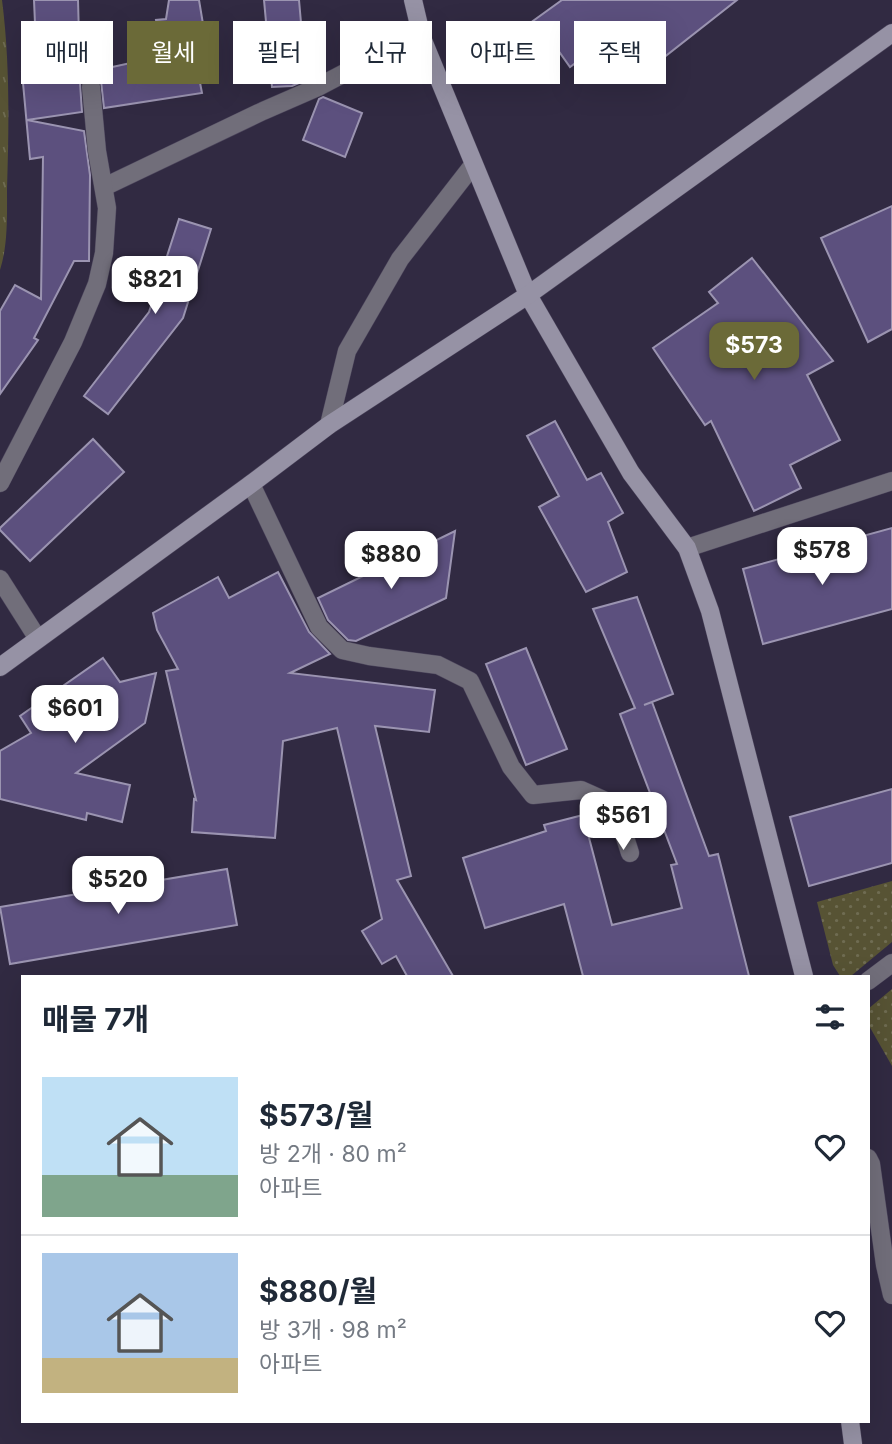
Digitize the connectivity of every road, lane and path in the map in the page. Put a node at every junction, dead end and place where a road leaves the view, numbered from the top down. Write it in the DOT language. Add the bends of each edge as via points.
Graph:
graph roads {
  1 [pos="413,0"];
  2 [pos="418,21"];
  3 [pos="892,33"];
  4 [pos="432,63"];
  5 [pos="340,75"];
  6 [pos="91,87"];
  7 [pos="473,165"];
  8 [pos="104,187"];
  9 [pos="528,295"];
  10 [pos="329,425"];
  11 [pos="892,481"];
  12 [pos="0,483"];
  13 [pos="251,484"];
  14 [pos="687,548"];
  15 [pos="0,579"];
  16 [pos="38,639"];
  17 [pos="0,667"];
  18 [pos="630,853"];
  19 [pos="892,962"];
  20 [pos="804,975"];
  21 [pos="870,979"];
  22 [pos="870,1162"];
  23 [pos="892,1296"];
  24 [pos="850,1423"];
  25 [pos="853,1444"];
  1 -- 2 [label="street"];
  3 -- 9 [label="street"];
  4 -- 7 [label="street"];
  5 -- 8 [label="street"];
  6 -- 8 [label="street"];
  7 -- 9 [label="street"];
  7 -- 10 [label="street" via="400,259 347,351"];
  8 -- 12 [label="street" via="105,242 97,284 73,342"];
  9 -- 10 [label="street"];
  9 -- 14 [label="street" via="631,473"];
  10 -- 13 [label="street"];
  11 -- 14 [label="street"];
  13 -- 16 [label="street"];
  13 -- 18 [label="street" via="319,627 342,650 438,665 470,681 511,767 533,795 581,790 610,803"];
  14 -- 20 [label="street" via="710,611"];
  15 -- 16 [label="street"];
  16 -- 17 [label="street"];
  19 -- 21 [label="street"];
  22 -- 23 [label="street"];
  24 -- 25 [label="street"];
}
